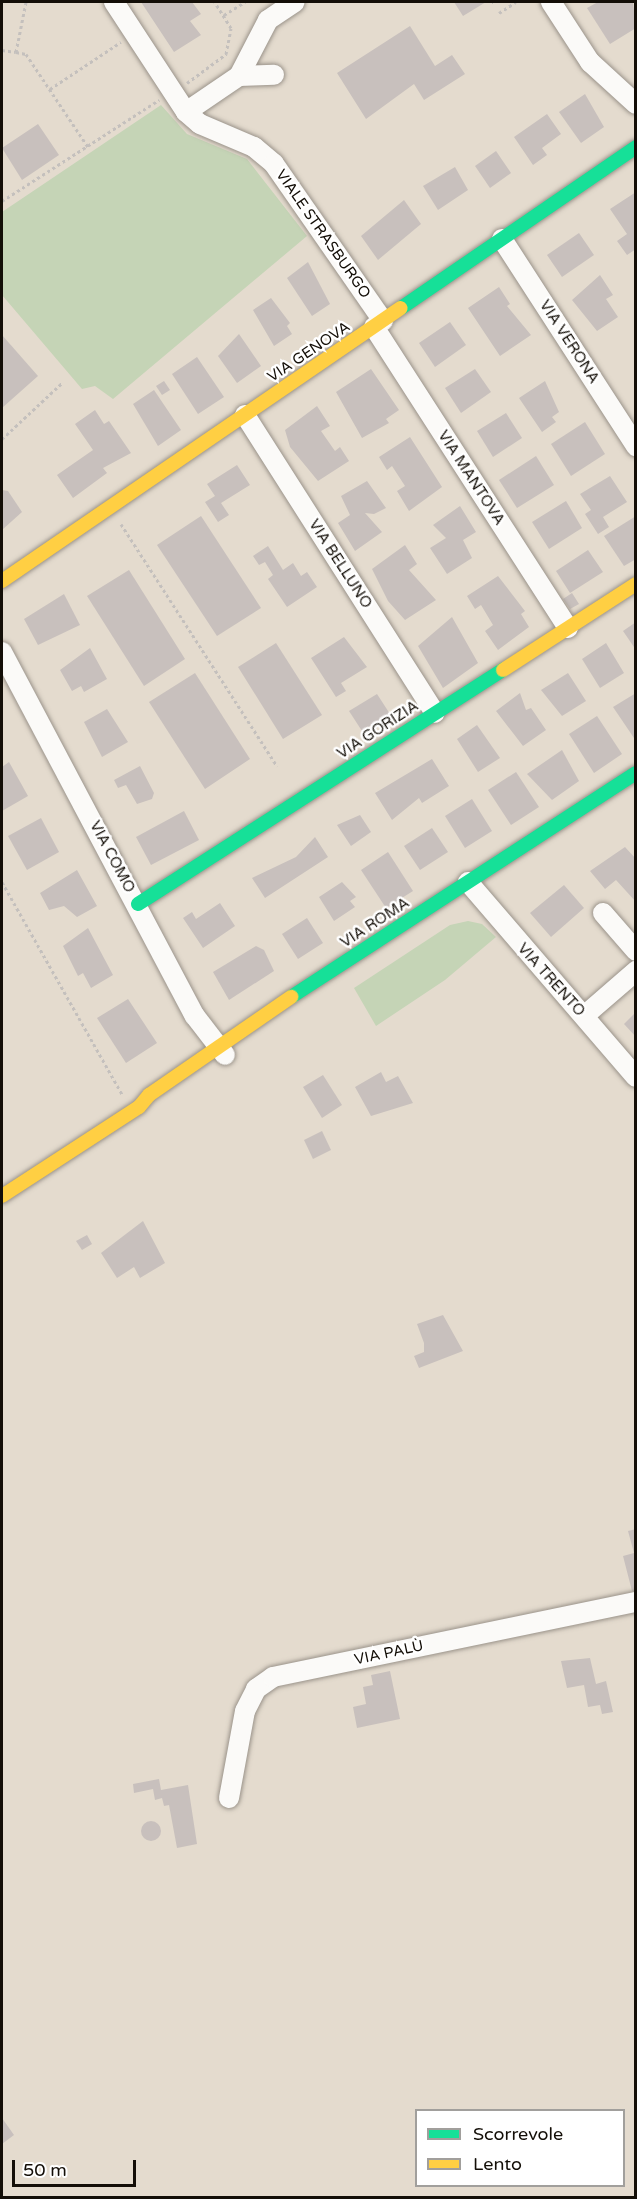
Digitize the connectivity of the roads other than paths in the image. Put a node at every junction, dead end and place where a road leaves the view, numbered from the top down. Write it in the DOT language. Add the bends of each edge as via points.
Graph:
graph roads {
  1 [pos="114,2"];
  2 [pos="295,2"];
  3 [pos="551,2"];
  4 [pos="274,75"];
  5 [pos="239,76"];
  6 [pos="636,104"];
  7 [pos="186,112"];
  8 [pos="635,148"];
  9 [pos="502,239"];
  10 [pos="379,324"];
  11 [pos="245,415"];
  12 [pos="636,446"];
  13 [pos="2,581"];
  14 [pos="636,584"];
  15 [pos="568,628"];
  16 [pos="2,652"];
  17 [pos="435,713"];
  18 [pos="636,773"];
  19 [pos="495,885"];
  20 [pos="470,894"];
  21 [pos="138,904"];
  22 [pos="603,913"];
  23 [pos="636,951"];
  24 [pos="380,958"];
  25 [pos="636,971"];
  26 [pos="584,1016"];
  27 [pos="222,1053"];
  28 [pos="636,1077"];
  29 [pos="2,1196"];
  30 [pos="636,1602"];
  31 [pos="229,1798"];
  1 -- 7 [label="street, VIALE STRASBURGO"];
  2 -- 5 [label="street" via="268,20"];
  3 -- 6 [label="street" via="590,62"];
  4 -- 5 [label="street"];
  5 -- 7 [label="street"];
  7 -- 10 [label="street, VIALE STRASBURGO" via="200,124 254,147 273,164"];
  8 -- 9 [label="street, VIA GENOVA"];
  9 -- 10 [label="street, VIA GENOVA"];
  9 -- 12 [label="street, VIA VERONA"];
  10 -- 11 [label="street, VIA GENOVA"];
  10 -- 15 [label="street, VIA MANTOVA"];
  11 -- 13 [label="street, VIA GENOVA"];
  11 -- 17 [label="street, VIA BELLUNO"];
  14 -- 15 [label="street, VIA GORIZIA"];
  15 -- 17 [label="street, VIA GORIZIA"];
  16 -- 21 [label="street, VIA COMO"];
  17 -- 21 [label="street, VIA GORIZIA"];
  18 -- 20 [label="street, VIA ROMA"];
  19 -- 20 [label="street, VIA ROMA"];
  20 -- 26 [label="street, VIA TRENTO"];
  20 -- 27 [label="street, VIA ROMA"];
  21 -- 27 [label="street, VIA COMO"];
  22 -- 23 [label="street"];
  24 -- 27 [label="street, VIA ROMA"];
  25 -- 26 [label="street"];
  26 -- 28 [label="street, VIA TRENTO"];
  27 -- 29 [label="street, VIA ROMA"];
  30 -- 31 [label="street, VIA PALÙ" via="273,1677 256,1689 245,1710"];
}
